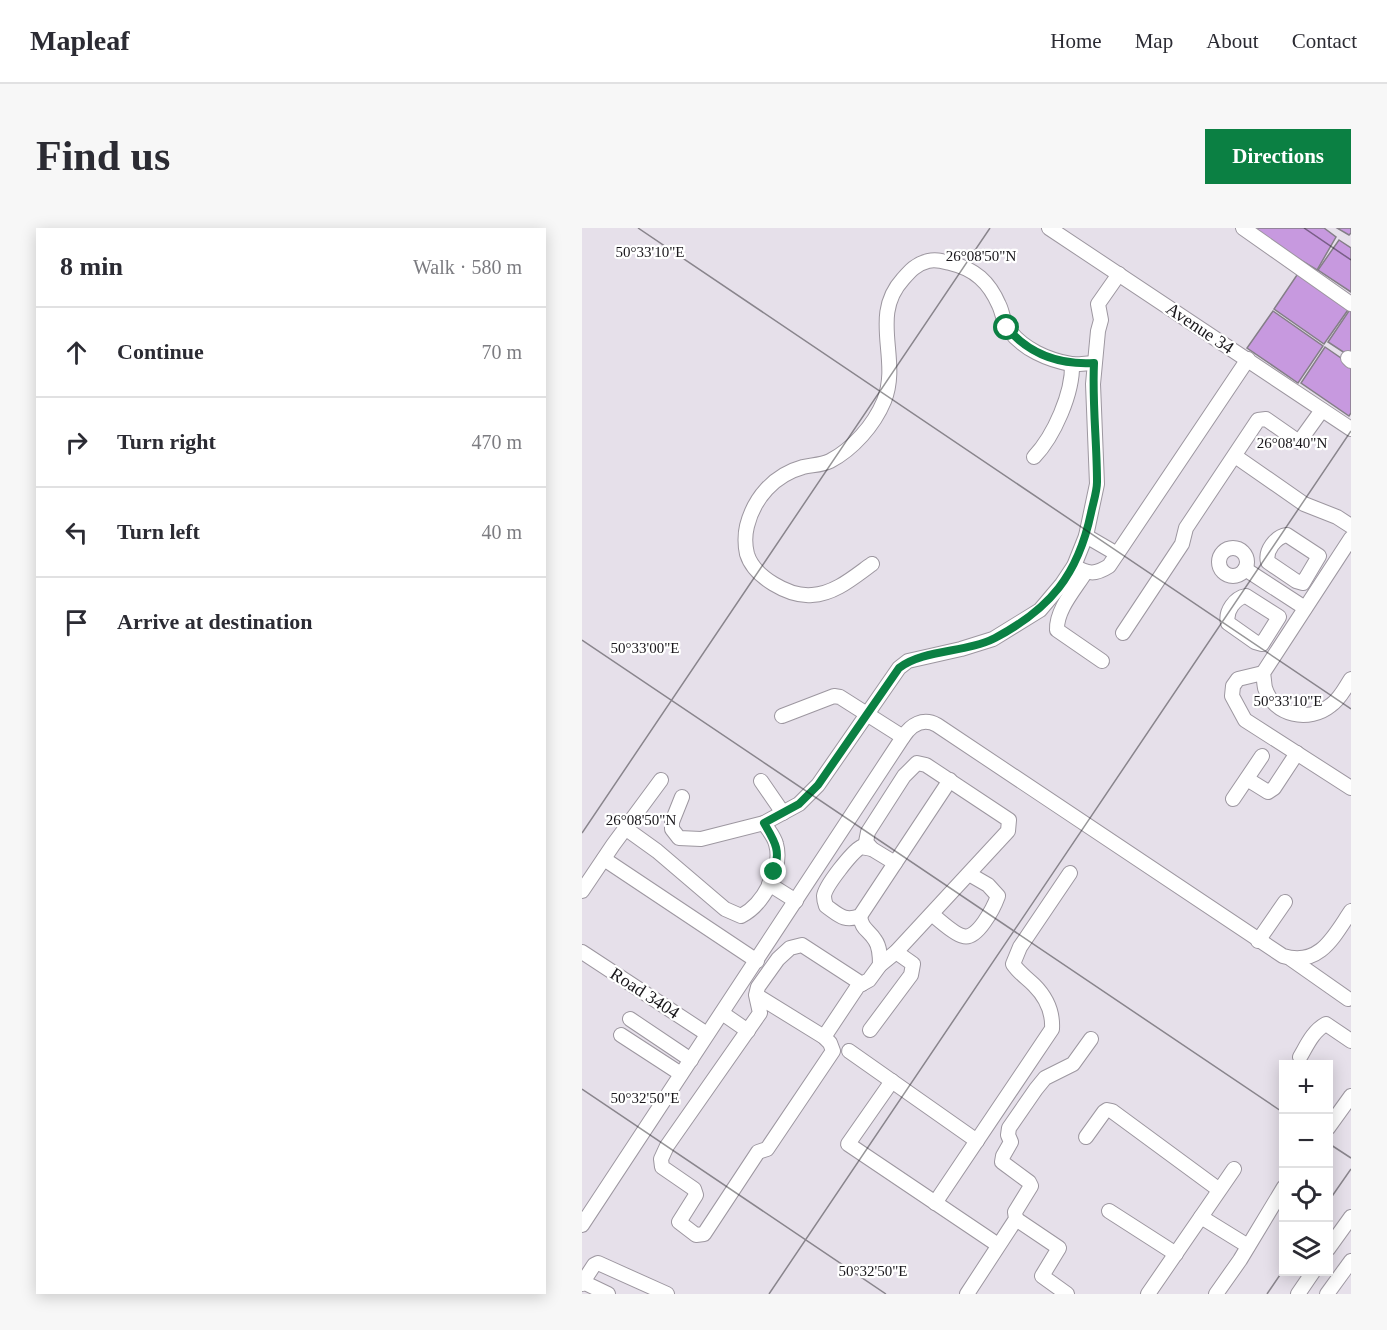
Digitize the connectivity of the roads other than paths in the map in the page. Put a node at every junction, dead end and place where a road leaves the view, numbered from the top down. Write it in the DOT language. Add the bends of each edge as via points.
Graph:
graph roads {
  1 [pos="1048,228"];
  2 [pos="1243,228"];
  3 [pos="1119,274"];
  4 [pos="1351,304"];
  5 [pos="1248,359"];
  6 [pos="1094,363"];
  7 [pos="1072,364"];
  8 [pos="1322,410"];
  9 [pos="1351,429"];
  10 [pos="1235,456"];
  11 [pos="1034,457"];
  12 [pos="1351,526"];
  13 [pos="1086,536"];
  14 [pos="1351,538"];
  15 [pos="1117,554"];
  16 [pos="872,564"];
  17 [pos="1080,569"];
  18 [pos="1245,569"];
  19 [pos="1312,569"];
  20 [pos="1325,578"];
  21 [pos="1305,608"];
  22 [pos="1271,630"];
  23 [pos="1123,633"];
  24 [pos="1284,639"];
  25 [pos="1102,661"];
  26 [pos="1263,673"];
  27 [pos="1351,679"];
  28 [pos="868,714"];
  29 [pos="782,716"];
  30 [pos="903,737"];
  31 [pos="1297,753"];
  32 [pos="1262,756"];
  33 [pos="1247,779"];
  34 [pos="661,780"];
  35 [pos="761,780"];
  36 [pos="950,780"];
  37 [pos="1351,788"];
  38 [pos="682,797"];
  39 [pos="1233,799"];
  40 [pos="783,813"];
  41 [pos="764,823"];
  42 [pos="625,828"];
  43 [pos="872,849"];
  44 [pos="603,859"];
  45 [pos="895,863"];
  46 [pos="1070,873"];
  47 [pos="969,874"];
  48 [pos="769,884"];
  49 [pos="582,891"];
  50 [pos="796,901"];
  51 [pos="1285,902"];
  52 [pos="1351,911"];
  53 [pos="932,914"];
  54 [pos="860,916"];
  55 [pos="1258,941"];
  56 [pos="582,952"];
  57 [pos="896,952"];
  58 [pos="1291,959"];
  59 [pos="757,962"];
  60 [pos="880,964"];
  61 [pos="862,984"];
  62 [pos="756,995"];
  63 [pos="1348,999"];
  64 [pos="722,1013"];
  65 [pos="630,1019"];
  66 [pos="870,1030"];
  67 [pos="748,1031"];
  68 [pos="707,1034"];
  69 [pos="621,1035"];
  70 [pos="824,1037"];
  71 [pos="1091,1039"];
  72 [pos="1351,1041"];
  73 [pos="849,1051"];
  74 [pos="1300,1057"];
  75 [pos="691,1060"];
  76 [pos="681,1074"];
  77 [pos="892,1081"];
  78 [pos="1351,1096"];
  79 [pos="1333,1122"];
  80 [pos="1086,1137"];
  81 [pos="977,1141"];
  82 [pos="1234,1168"];
  83 [pos="1218,1189"];
  84 [pos="1279,1195"];
  85 [pos="935,1203"];
  86 [pos="1109,1211"];
  87 [pos="1201,1217"];
  88 [pos="1351,1217"];
  89 [pos="1016,1219"];
  90 [pos="582,1225"];
  91 [pos="1333,1244"];
  92 [pos="998,1245"];
  93 [pos="1248,1246"];
  94 [pos="1176,1254"];
  95 [pos="1351,1261"];
  96 [pos="1310,1276"];
  97 [pos="582,1283"];
  98 [pos="608,1294"];
  99 [pos="667,1294"];
  100 [pos="967,1294"];
  101 [pos="1067,1294"];
  102 [pos="1149,1294"];
  103 [pos="1216,1294"];
  104 [pos="1298,1294"];
  105 [pos="1327,1294"];
  1 -- 3 [label="street, Avenue 34"];
  2 -- 4 [label="street"];
  3 -- 5 [label="street, Avenue 34"];
  3 -- 6 [label="street" via="1098,304 1101,320"];
  5 -- 8 [label="street, Avenue 34"];
  5 -- 15 [label="street"];
  6 -- 7 [label="street"];
  6 -- 13 [label="street" via="1097,484"];
  7 -- 11 [label="street" via="1072,380 1052,434"];
  7 -- 16 [label="street" via="1034,352 1016,339 985,280 966,267 936,260 913,267 889,299 885,315 890,374 885,399 874,421 829,462 800,468 777,479 762,492 746,529 747,554 755,567 798,594 813,596 832,590"];
  8 -- 9 [label="street, Avenue 34"];
  8 -- 10 [label="street" via="1299,442 1266,419 1258,420"];
  10 -- 12 [label="street" via="1304,504"];
  10 -- 23 [label="street"];
  13 -- 15 [label="street"];
  13 -- 17 [label="street"];
  14 -- 20 [label="street"];
  15 -- 17 [label="street" via="1099,573"];
  17 -- 25 [label="street" via="1056,622 1057,630"];
  17 -- 28 [label="street" via="1040,610 993,639 908,661"];
  18 -- 21 [label="street"];
  19 -- 20 [label="street"];
  20 -- 21 [label="street"];
  21 -- 24 [label="street"];
  22 -- 24 [label="street"];
  24 -- 26 [label="street"];
  26 -- 27 [label="street" via="1271,699 1292,715 1305,716 1329,708"];
  26 -- 31 [label="street" via="1238,679 1232,696 1245,720"];
  28 -- 29 [label="street" via="834,696"];
  28 -- 30 [label="street"];
  28 -- 40 [label="street" via="818,785"];
  30 -- 50 [label="street"];
  30 -- 55 [label="street" via="919,723 933,723"];
  31 -- 33 [label="street" via="1268,792"];
  31 -- 37 [label="street"];
  32 -- 33 [label="street"];
  33 -- 39 [label="street"];
  34 -- 42 [label="street"];
  35 -- 40 [label="street"];
  36 -- 43 [label="street" via="917,763 904,776 868,832 866,842"];
  36 -- 45 [label="street"];
  36 -- 47 [label="street" via="1009,820 1008,831"];
  38 -- 41 [label="street" via="672,822 679,838 701,839"];
  40 -- 41 [label="street"];
  41 -- 48 [label="street" via="777,850"];
  42 -- 44 [label="street"];
  42 -- 48 [label="street" via="734,914 747,913"];
  43 -- 45 [label="street"];
  43 -- 54 [label="street" via="861,847 854,851 824,896 826,906 840,916 850,920"];
  44 -- 49 [label="street"];
  44 -- 59 [label="street"];
  45 -- 54 [label="street"];
  46 -- 81 [label="street" via="1020,947 1013,964 1050,1009 1052,1029"];
  47 -- 53 [label="street"];
  47 -- 53 [label="street" via="998,896 976,932 963,936"];
  48 -- 50 [label="street"];
  50 -- 59 [label="street"];
  51 -- 55 [label="street"];
  52 -- 58 [label="street" via="1324,948 1309,957"];
  53 -- 57 [label="street"];
  54 -- 60 [label="street" via="861,925 875,940"];
  55 -- 58 [label="street"];
  56 -- 68 [label="street, Road 3404"];
  57 -- 60 [label="street"];
  57 -- 66 [label="street" via="913,964 911,975"];
  58 -- 63 [label="street"];
  59 -- 64 [label="street"];
  60 -- 61 [label="street"];
  61 -- 62 [label="street" via="802,945 790,948 778,959"];
  61 -- 70 [label="street"];
  62 -- 67 [label="street" via="760,1013"];
  62 -- 70 [label="street"];
  64 -- 67 [label="street"];
  64 -- 68 [label="street"];
  65 -- 75 [label="street"];
  67 -- 70 [label="street" via="661,1159 662,1167 694,1189 696,1195 679,1222 696,1235 704,1234 758,1152 767,1149 833,1051"];
  68 -- 75 [label="street"];
  69 -- 76 [label="street"];
  71 -- 89 [label="street" via="1073,1065 1045,1078 1009,1128 1011,1142 1002,1162 1031,1186 1015,1212"];
  72 -- 74 [label="street" via="1326,1024 1314,1034"];
  73 -- 77 [label="street"];
  75 -- 76 [label="street"];
  76 -- 90 [label="street"];
  77 -- 81 [label="street"];
  77 -- 85 [label="street" via="848,1144"];
  78 -- 79 [label="street"];
  80 -- 83 [label="street" via="1104,1112 1112,1110"];
  81 -- 85 [label="street"];
  82 -- 83 [label="street"];
  83 -- 87 [label="street"];
  84 -- 93 [label="street"];
  85 -- 92 [label="street"];
  86 -- 94 [label="street"];
  87 -- 93 [label="street"];
  87 -- 94 [label="street"];
  88 -- 91 [label="street"];
  89 -- 92 [label="street"];
  89 -- 101 [label="street" via="1059,1248 1042,1276"];
  92 -- 100 [label="street"];
  93 -- 103 [label="street"];
  94 -- 102 [label="street"];
  95 -- 105 [label="street"];
  96 -- 104 [label="street"];
  97 -- 98 [label="street"];
  97 -- 99 [label="street" via="598,1263"];
}
